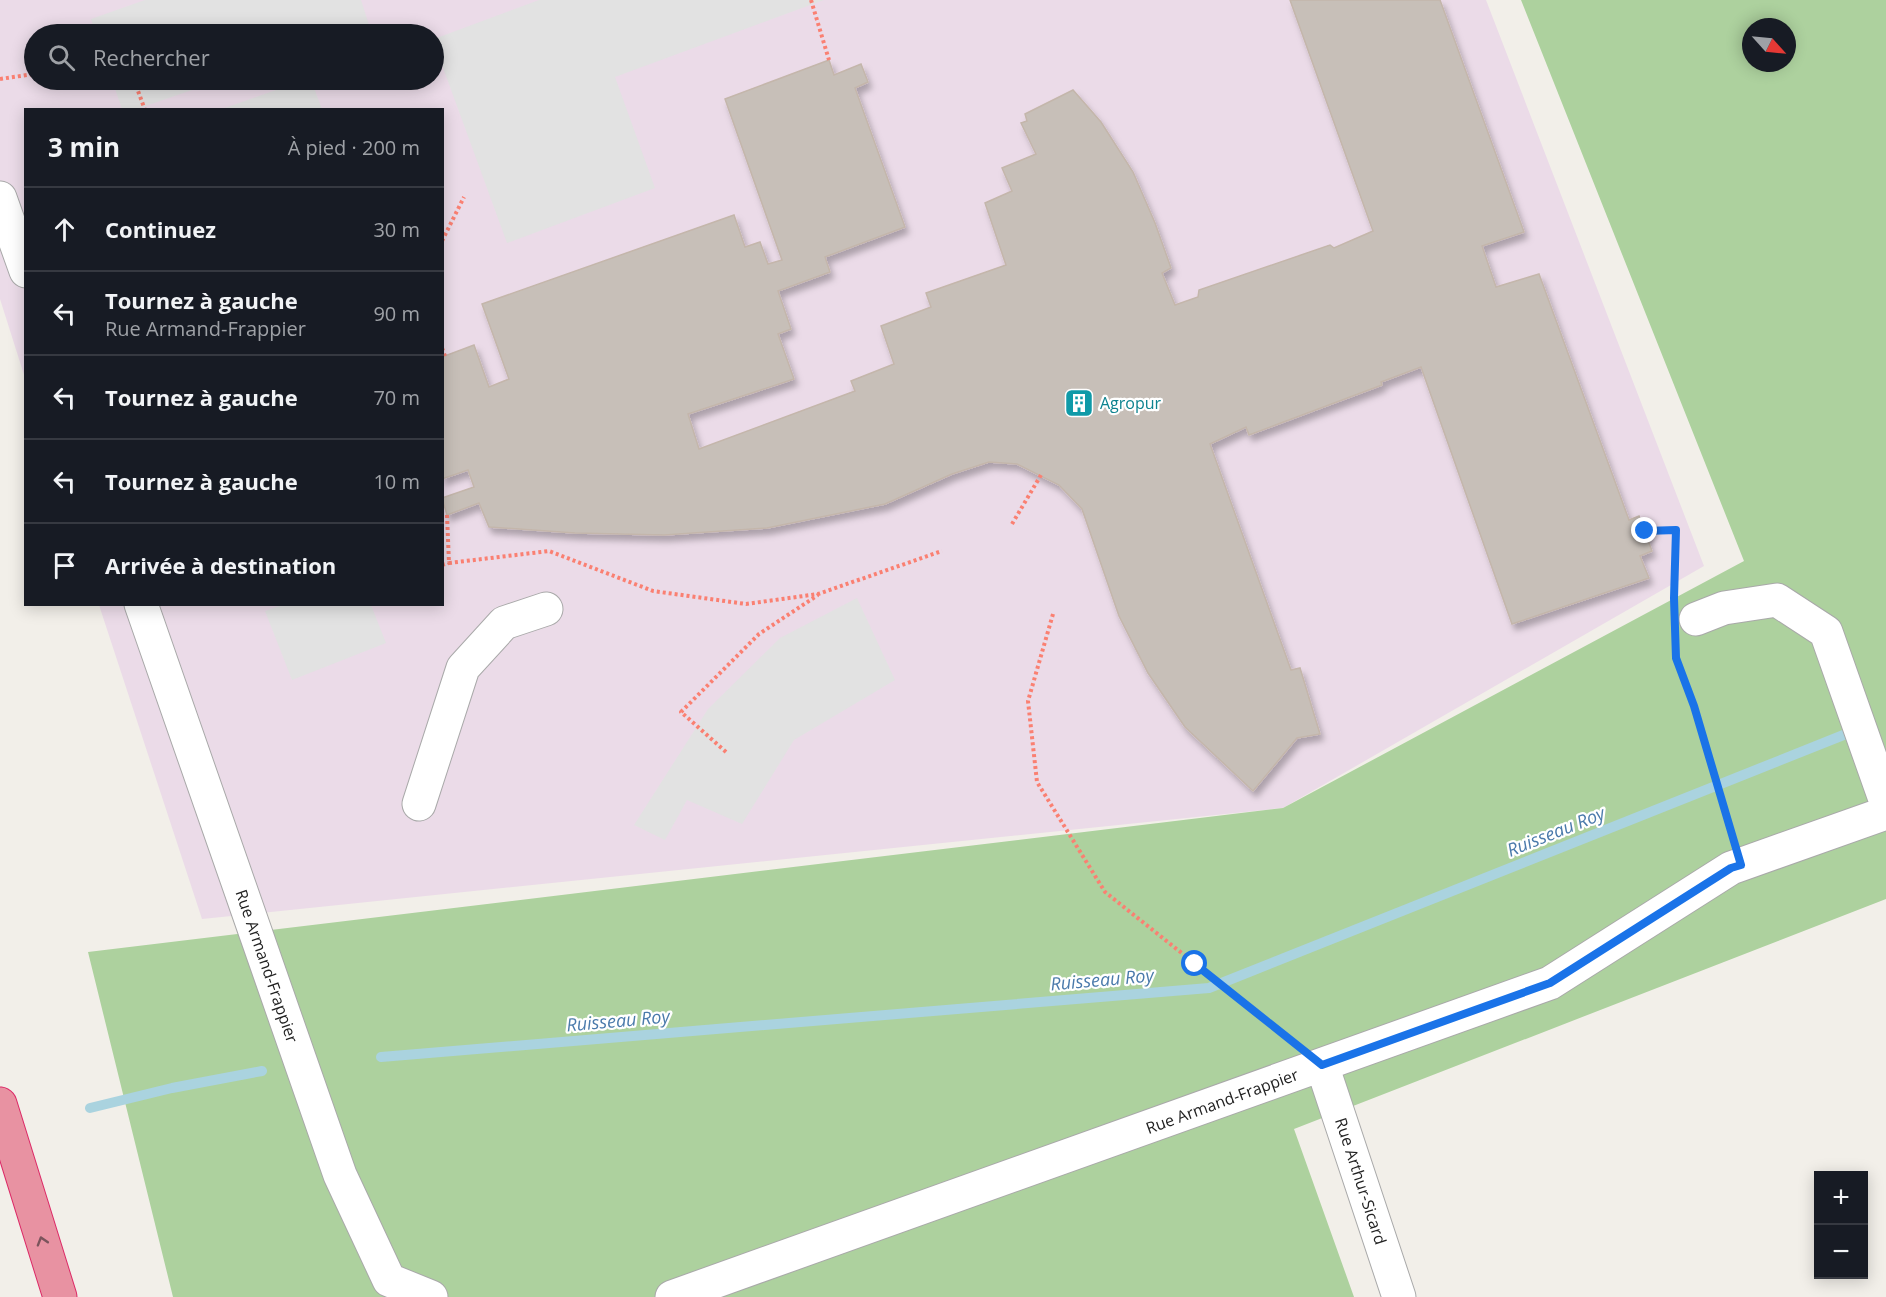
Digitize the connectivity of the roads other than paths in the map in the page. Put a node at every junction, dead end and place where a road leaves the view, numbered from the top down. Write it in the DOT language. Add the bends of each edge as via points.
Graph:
graph roads {
  1 [pos="0,198"];
  2 [pos="24,265"];
  3 [pos="142,606"];
  4 [pos="546,609"];
  5 [pos="1682,618"];
  6 [pos="1886,802"];
  7 [pos="419,804"];
  8 [pos="1886,813"];
  9 [pos="1322,1065"];
  10 [pos="0,1104"];
  11 [pos="60,1297"];
  12 [pos="431,1297"];
  13 [pos="672,1297"];
  14 [pos="1399,1297"];
  1 -- 2 [label="street"];
  3 -- 12 [label="street, Rue Armand-Frappier" via="340,1175 389,1280"];
  4 -- 7 [label="street" via="504,623 463,668"];
  5 -- 6 [label="street" via="1777,600 1826,632"];
  8 -- 9 [label="street, Rue Armand-Frappier" via="1731,868 1550,983"];
  9 -- 13 [label="street, Rue Armand-Frappier"];
  9 -- 14 [label="street, Rue Arthur-Sicard"];
  11 -- 10 [label="highway, one-way"];
}
